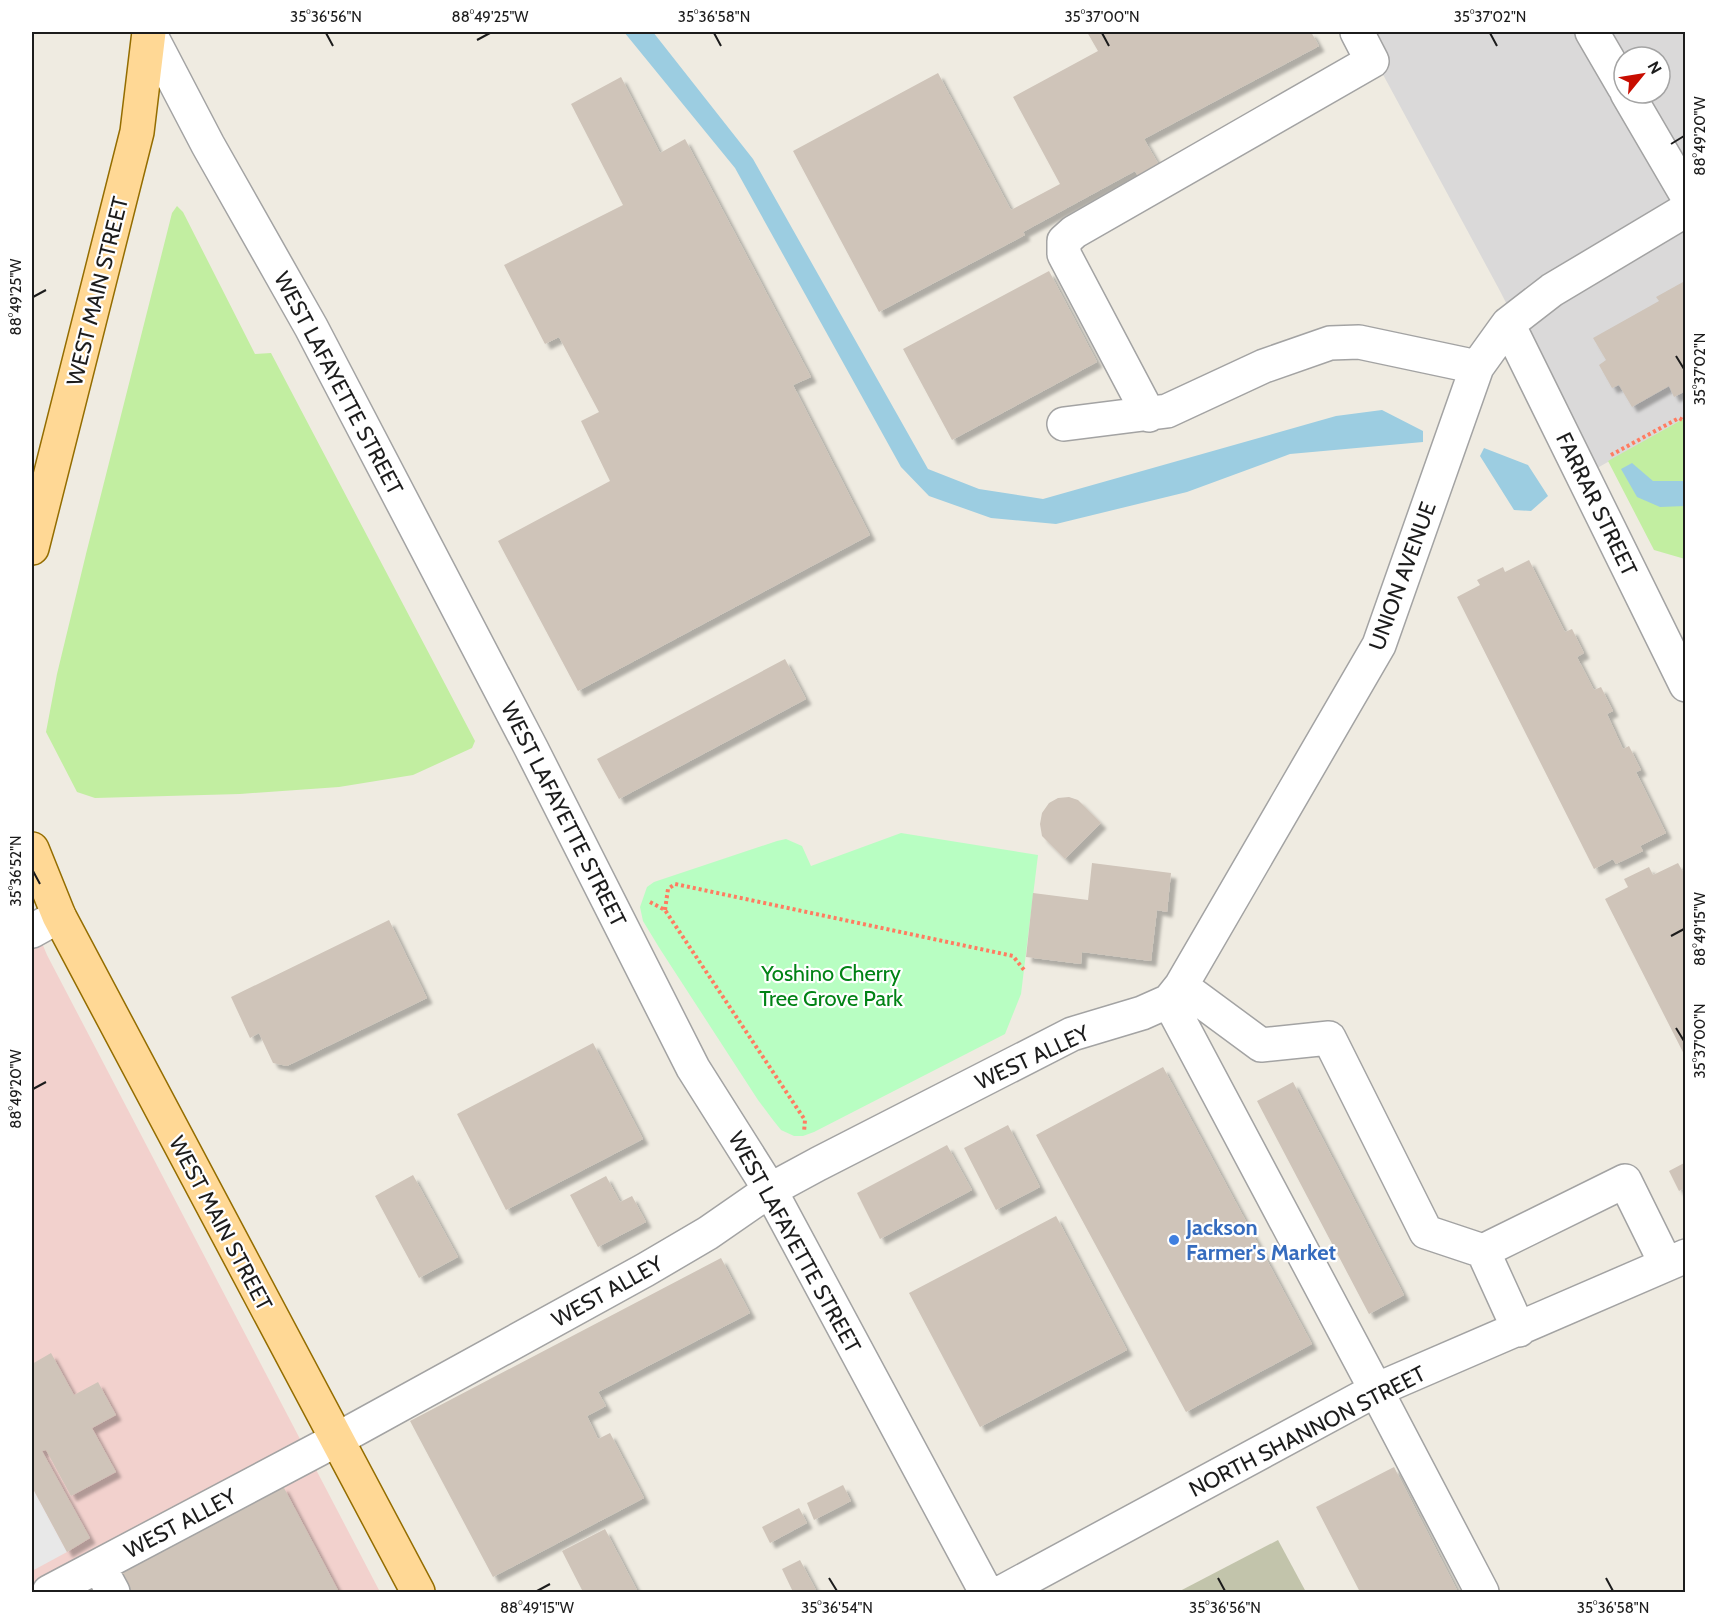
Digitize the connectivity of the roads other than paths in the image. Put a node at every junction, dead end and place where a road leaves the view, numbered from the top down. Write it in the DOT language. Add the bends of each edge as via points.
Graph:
graph roads {
  1 [pos="149,32"];
  2 [pos="1357,32"];
  3 [pos="1592,32"];
  4 [pos="1612,66"];
  5 [pos="1635,105"];
  6 [pos="1686,194"];
  7 [pos="1686,210"];
  8 [pos="1508,324"];
  9 [pos="1478,367"];
  10 [pos="1149,415"];
  11 [pos="1064,424"];
  12 [pos="32,548"];
  13 [pos="1686,686"];
  14 [pos="32,849"];
  15 [pos="45,923"];
  16 [pos="1175,994"];
  17 [pos="770,1190"];
  18 [pos="1483,1251"];
  19 [pos="1676,1260"];
  20 [pos="1519,1330"];
  21 [pos="1376,1390"];
  22 [pos="336,1440"];
  23 [pos="106,1579"];
  24 [pos="49,1593"];
  25 [pos="418,1593"];
  26 [pos="986,1593"];
  27 [pos="1002,1593"];
  28 [pos="1482,1593"];
  1 -- 12 [label="main road, WEST MAIN STREET" via="137,132"];
  1 -- 17 [label="street, WEST LAFAYETTE STREET" via="311,327 693,1068"];
  2 -- 10 [label="street" via="1372,61 1064,241 1064,254"];
  3 -- 4 [label="street"];
  5 -- 6 [label="street"];
  7 -- 8 [label="street, UNION AVENUE" via="1552,290"];
  8 -- 9 [label="street, UNION AVENUE"];
  8 -- 13 [label="street, FARRAR STREET"];
  9 -- 10 [label="street" via="1359,342 1330,343 1264,366 1167,411"];
  9 -- 16 [label="street, UNION AVENUE" via="1379,645"];
  10 -- 11 [label="street"];
  14 -- 15 [label="main road, WEST MAIN STREET"];
  15 -- 22 [label="main road, WEST MAIN STREET"];
  16 -- 17 [label="street, WEST ALLEY" via="1142,1012 1072,1034"];
  16 -- 18 [label="street" via="1262,1045 1329,1038 1426,1232"];
  16 -- 21 [label="street"];
  17 -- 22 [label="street, WEST ALLEY" via="645,1270"];
  17 -- 26 [label="street, WEST LAFAYETTE STREET"];
  18 -- 19 [label="street" via="1625,1181"];
  18 -- 20 [label="street"];
  19 -- 20 [label="street, NORTH SHANNON STREET"];
  20 -- 21 [label="street, NORTH SHANNON STREET"];
  21 -- 27 [label="street, NORTH SHANNON STREET"];
  21 -- 28 [label="street"];
  22 -- 23 [label="street, WEST ALLEY"];
  22 -- 25 [label="main road, WEST MAIN STREET"];
  23 -- 24 [label="street, WEST ALLEY"];
}
